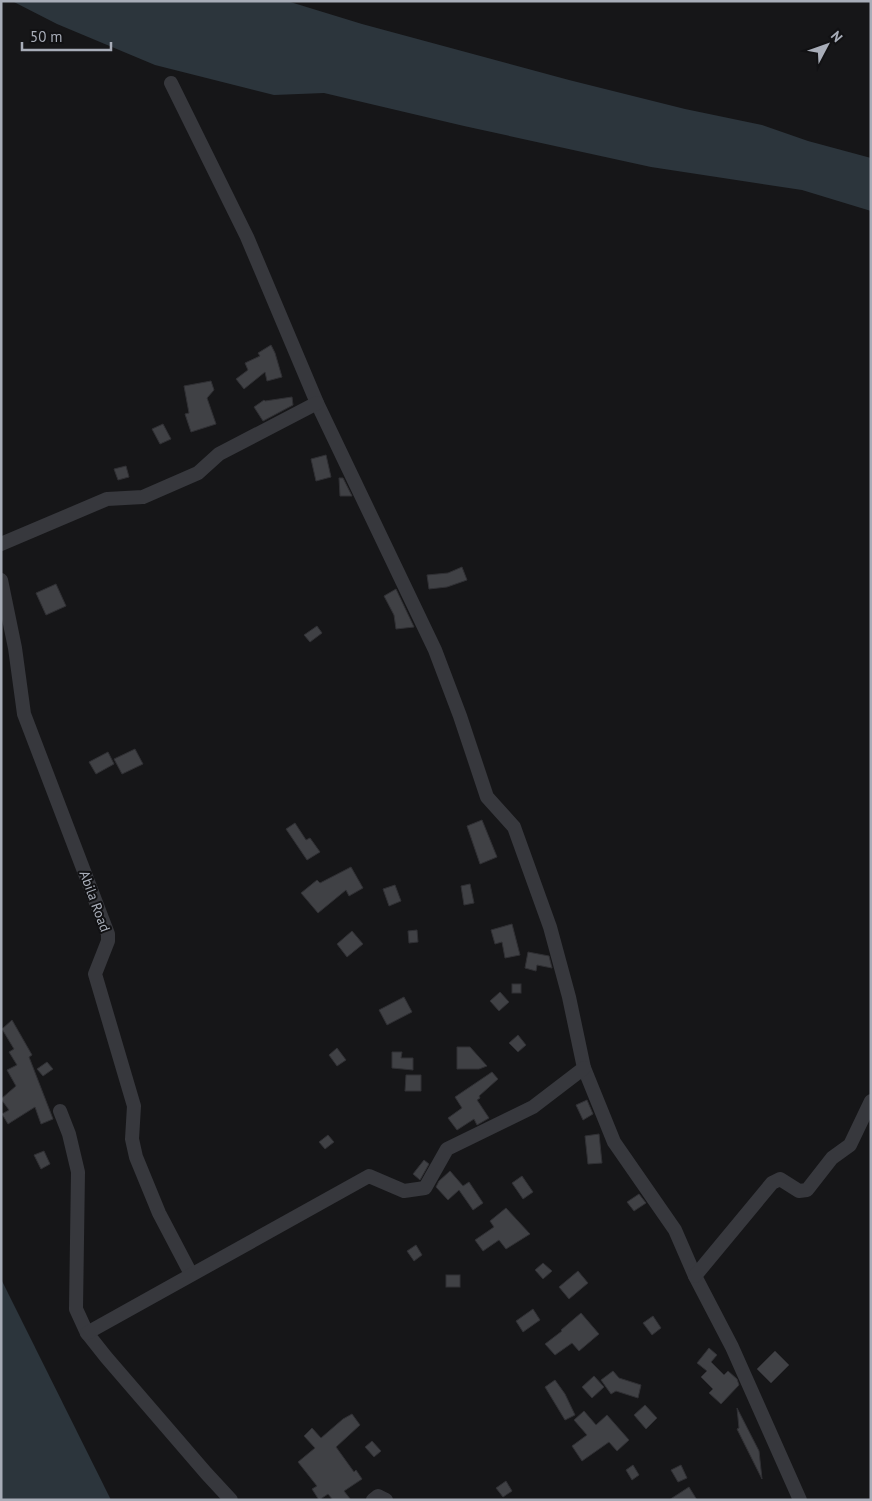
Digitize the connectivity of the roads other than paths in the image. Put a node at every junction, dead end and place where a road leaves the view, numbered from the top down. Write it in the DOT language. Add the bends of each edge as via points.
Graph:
graph roads {
  1 [pos="171,83"];
  2 [pos="317,402"];
  3 [pos="1,544"];
  4 [pos="1,580"];
  5 [pos="584,1068"];
  6 [pos="871,1101"];
  7 [pos="60,1111"];
  8 [pos="191,1274"];
  9 [pos="695,1276"];
  10 [pos="87,1333"];
  11 [pos="231,1500"];
  12 [pos="372,1500"];
  13 [pos="386,1500"];
  14 [pos="800,1500"];
  1 -- 2 [label="street" via="247,236"];
  2 -- 3 [label="street" via="219,454 198,473 143,497 107,499"];
  2 -- 5 [label="street" via="436,650 487,797 514,827 550,927"];
  4 -- 8 [label="street, Abila Road" via="24,714 108,934 95,974 134,1106 132,1139 136,1157 159,1213"];
  5 -- 8 [label="street" via="533,1108 447,1149 425,1188 404,1191 369,1176"];
  5 -- 9 [label="street" via="614,1142 675,1230"];
  6 -- 9 [label="street" via="850,1145 832,1158 807,1190 799,1190 780,1179 772,1183"];
  7 -- 10 [label="street" via="78,1172 76,1309"];
  8 -- 10 [label="street"];
  9 -- 14 [label="street" via="732,1347"];
  10 -- 11 [label="street"];
  12 -- 13 [label="street" via="378,1496"];
}
